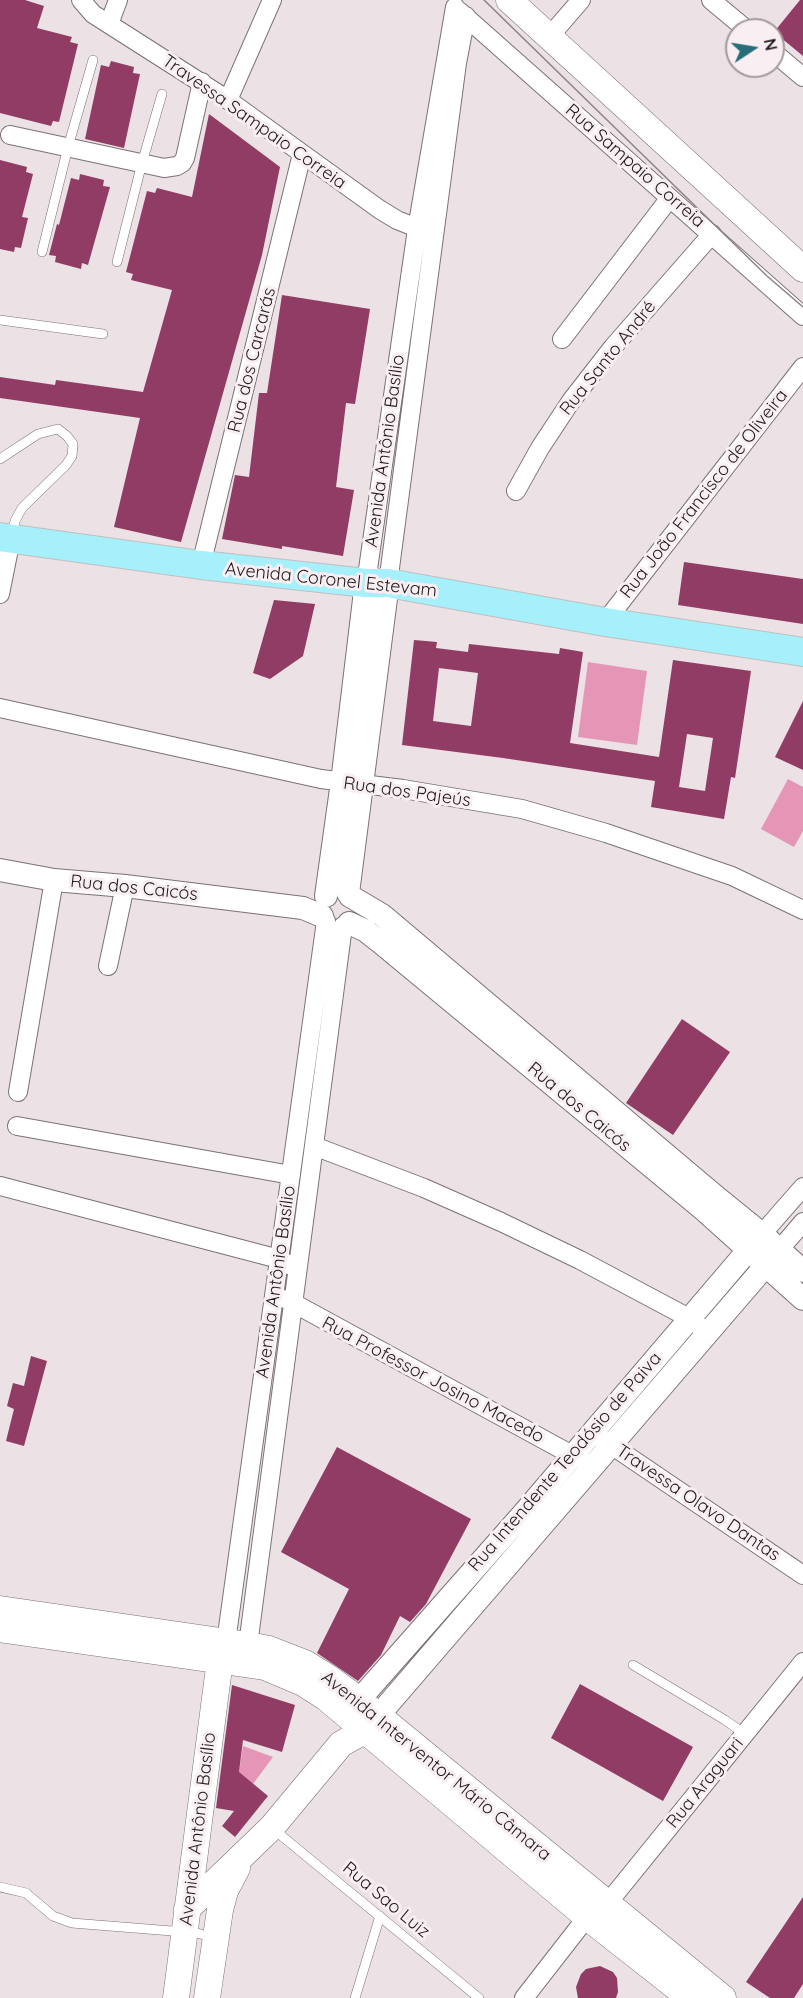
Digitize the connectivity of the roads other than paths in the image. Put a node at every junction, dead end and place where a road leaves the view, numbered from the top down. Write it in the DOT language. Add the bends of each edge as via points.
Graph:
graph roads {
  1 [pos="81,0"];
  2 [pos="118,0"];
  3 [pos="272,0"];
  4 [pos="509,0"];
  5 [pos="581,0"];
  6 [pos="711,0"];
  7 [pos="456,8"];
  8 [pos="733,18"];
  9 [pos="110,24"];
  10 [pos="549,38"];
  11 [pos="93,60"];
  12 [pos="785,62"];
  13 [pos="803,77"];
  14 [pos="202,82"];
  15 [pos="162,94"];
  16 [pos="228,100"];
  17 [pos="10,135"];
  18 [pos="68,147"];
  19 [pos="302,154"];
  20 [pos="142,163"];
  21 [pos="669,199"];
  22 [pos="426,232"];
  23 [pos="712,234"];
  24 [pos="42,252"];
  25 [pos="800,259"];
  26 [pos="117,262"];
  27 [pos="803,316"];
  28 [pos="0,320"];
  29 [pos="103,334"];
  30 [pos="562,339"];
  31 [pos="803,367"];
  32 [pos="0,459"];
  33 [pos="516,491"];
  34 [pos="6,538"];
  35 [pos="201,565"];
  36 [pos="377,583"];
  37 [pos="0,594"];
  38 [pos="605,621"];
  39 [pos="803,652"];
  40 [pos="0,708"];
  41 [pos="352,783"];
  42 [pos="0,870"];
  43 [pos="54,880"];
  44 [pos="125,886"];
  45 [pos="349,895"];
  46 [pos="803,910"];
  47 [pos="327,913"];
  48 [pos="108,966"];
  49 [pos="18,1092"];
  50 [pos="17,1126"];
  51 [pos="314,1146"];
  52 [pos="291,1175"];
  53 [pos="0,1185"];
  54 [pos="803,1188"];
  55 [pos="709,1203"];
  56 [pos="803,1222"];
  57 [pos="764,1250"];
  58 [pos="279,1259"];
  59 [pos="803,1270"];
  60 [pos="299,1271"];
  61 [pos="274,1292"];
  62 [pos="803,1299"];
  63 [pos="294,1305"];
  64 [pos="689,1318"];
  65 [pos="708,1332"];
  66 [pos="593,1432"];
  67 [pos="612,1445"];
  68 [pos="573,1455"];
  69 [pos="592,1467"];
  70 [pos="523,1514"];
  71 [pos="541,1527"];
  72 [pos="803,1575"];
  73 [pos="0,1609"];
  74 [pos="0,1629"];
  75 [pos="231,1649"];
  76 [pos="803,1662"];
  77 [pos="633,1665"];
  78 [pos="363,1716"];
  79 [pos="745,1734"];
  80 [pos="272,1827"];
  81 [pos="247,1852"];
  82 [pos="0,1887"];
  83 [pos="597,1911"];
  84 [pos="380,1916"];
  85 [pos="186,1921"];
  86 [pos="215,1943"];
  87 [pos="176,1998"];
  88 [pos="207,1998"];
  89 [pos="355,1998"];
  90 [pos="479,1998"];
  91 [pos="524,1998"];
  92 [pos="690,1998"];
  93 [pos="723,1998"];
  1 -- 9 [label="street, Travessa Sampaio Correia" via="93,14"];
  2 -- 9 [label="street"];
  3 -- 16 [label="street"];
  4 -- 10 [label="main road, Rua Sampaio Correia"];
  5 -- 10 [label="street"];
  6 -- 8 [label="street"];
  7 -- 21 [label="street, Rua Sampaio Correia"];
  7 -- 22 [label="street, Avenida Antônio Basílio"];
  9 -- 14 [label="street, Travessa Sampaio Correia"];
  10 -- 25 [label="main road, Rua Sampaio Correia"];
  11 -- 18 [label="lane"];
  12 -- 13 [label="street"];
  14 -- 16 [label="street, Travessa Sampaio Correia"];
  14 -- 20 [label="street" via="182,163 164,168"];
  15 -- 20 [label="lane"];
  16 -- 19 [label="street, Travessa Sampaio Correia"];
  17 -- 18 [label="street"];
  18 -- 20 [label="street"];
  18 -- 24 [label="lane"];
  19 -- 22 [label="street, Travessa Sampaio Correia" via="379,209"];
  19 -- 35 [label="street, Rua dos Carcarás"];
  20 -- 26 [label="lane"];
  21 -- 23 [label="street, Rua Sampaio Correia"];
  21 -- 30 [label="street"];
  22 -- 36 [label="street, Avenida Antônio Basílio"];
  23 -- 27 [label="street, Rua Sampaio Correia"];
  23 -- 33 [label="street, Rua Santo André" via="613,347 571,402"];
  28 -- 29 [label="lane"];
  31 -- 38 [label="street, Rua João Francisco de Oliveira"];
  32 -- 34 [label="lane" via="38,434 58,429 73,444 66,465 22,508"];
  34 -- 35 [label="main road, Avenida Coronel Estevam"];
  34 -- 37 [label="street"];
  35 -- 36 [label="main road, Avenida Coronel Estevam"];
  36 -- 38 [label="main road, Avenida Coronel Estevam"];
  36 -- 41 [label="street, Avenida Antônio Basílio"];
  38 -- 39 [label="main road, Avenida Coronel Estevam"];
  40 -- 41 [label="street, Rua dos Pajeús"];
  41 -- 45 [label="street, Avenida Antônio Basílio"];
  41 -- 46 [label="street, Rua dos Pajeús" via="522,809 732,876"];
  41 -- 47 [label="street, Avenida Antônio Basílio"];
  42 -- 43 [label="street, Rua dos Caicós"];
  43 -- 44 [label="street, Rua dos Caicós"];
  43 -- 49 [label="street"];
  44 -- 47 [label="street, Rua dos Caicós"];
  44 -- 48 [label="street"];
  45 -- 47 [label="street, Avenida Antônio Basílio" via="356,906 353,918"];
  45 -- 55 [label="street, Rua dos Caicós" via="382,915"];
  47 -- 51 [label="street, Avenida Antônio Basílio"];
  47 -- 52 [label="street, Avenida Antônio Basílio"];
  47 -- 55 [label="street, Rua dos Caicós" via="380,942"];
  50 -- 52 [label="street"];
  51 -- 60 [label="street, Avenida Antônio Basílio"];
  51 -- 64 [label="street" via="501,1222"];
  52 -- 58 [label="street, Avenida Antônio Basílio"];
  53 -- 58 [label="street"];
  54 -- 57 [label="street, Rua Intendente Teodósio de Paiva"];
  55 -- 57 [label="street, Rua dos Caicós"];
  56 -- 57 [label="street, Rua Intendente Teodósio de Paiva"];
  57 -- 59 [label="street, Rua dos Caicós"];
  57 -- 62 [label="street, Rua dos Caicós"];
  57 -- 64 [label="street, Rua Intendente Teodósio de Paiva"];
  57 -- 65 [label="street, Rua Intendente Teodósio de Paiva"];
  58 -- 60 [label="street"];
  58 -- 61 [label="street, Avenida Antônio Basílio"];
  60 -- 63 [label="street, Avenida Antônio Basílio"];
  61 -- 63 [label="street, Rua Professor Josino Macedo"];
  61 -- 75 [label="street, Avenida Antônio Basílio"];
  63 -- 68 [label="street, Rua Professor Josino Macedo"];
  63 -- 75 [label="street, Avenida Antônio Basílio"];
  64 -- 65 [label="street"];
  64 -- 66 [label="street, Rua Intendente Teodósio de Paiva"];
  65 -- 67 [label="street, Rua Intendente Teodósio de Paiva"];
  66 -- 67 [label="street, Travessa Olavo Dantas"];
  66 -- 68 [label="street, Rua Intendente Teodósio de Paiva"];
  67 -- 69 [label="street, Rua Intendente Teodósio de Paiva"];
  67 -- 72 [label="street, Travessa Olavo Dantas"];
  68 -- 69 [label="street, Rua Professor Josino Macedo"];
  68 -- 70 [label="street, Rua Intendente Teodósio de Paiva"];
  69 -- 71 [label="street, Rua Intendente Teodósio de Paiva"];
  70 -- 71 [label="street"];
  70 -- 78 [label="street, Rua Intendente Teodósio de Paiva"];
  71 -- 78 [label="street, Rua Intendente Teodósio de Paiva"];
  73 -- 75 [label="main road, Avenida Interventor Mário Câmara"];
  74 -- 75 [label="main road, Avenida Interventor Mário Câmara"];
  75 -- 78 [label="main road, Avenida Interventor Mário Câmara"];
  75 -- 85 [label="main road, Avenida Antônio Basílio"];
  76 -- 79 [label="street, Rua Araguari"];
  77 -- 79 [label="lane"];
  78 -- 80 [label="main road, Rua Intendente Teodósio de Paiva"];
  78 -- 83 [label="main road, Avenida Interventor Mário Câmara"];
  79 -- 83 [label="street, Rua Araguari"];
  80 -- 81 [label="main road, Rua Intendente Teodósio de Paiva"];
  80 -- 84 [label="lane, Rua Sao Luiz"];
  81 -- 85 [label="main road, Rua Intendente Teodósio de Paiva"];
  81 -- 86 [label="main road, Avenida Antônio Basílio" via="225,1891"];
  82 -- 85 [label="lane" via="26,1893 53,1916 72,1923"];
  83 -- 91 [label="street, Rua Araguari"];
  83 -- 92 [label="main road, Avenida Interventor Mário Câmara"];
  83 -- 93 [label="main road, Avenida Interventor Mário Câmara"];
  84 -- 89 [label="lane"];
  84 -- 90 [label="lane, Rua Sao Luiz"];
  85 -- 86 [label="lane"];
  85 -- 87 [label="main road, Avenida Antônio Basílio"];
  86 -- 88 [label="main road, Avenida Antônio Basílio"];
}
